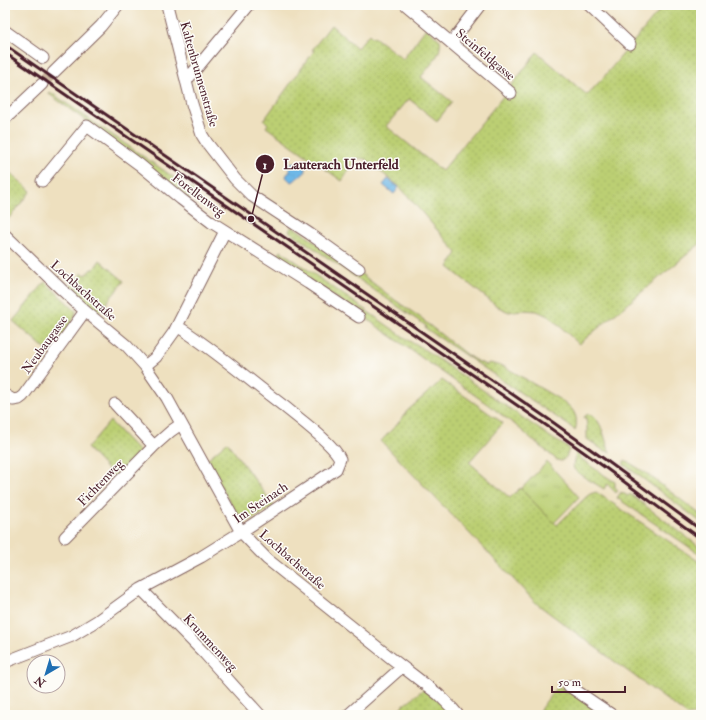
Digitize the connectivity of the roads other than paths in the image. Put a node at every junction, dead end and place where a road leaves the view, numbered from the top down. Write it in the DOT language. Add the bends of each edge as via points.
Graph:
graph roads {
  1 [pos="118,5"];
  2 [pos="166,5"];
  3 [pos="250,5"];
  4 [pos="406,5"];
  5 [pos="480,5"];
  6 [pos="589,5"];
  7 [pos="5,31"];
  8 [pos="451,43"];
  9 [pos="630,44"];
  10 [pos="43,58"];
  11 [pos="53,73"];
  12 [pos="186,81"];
  13 [pos="42,84"];
  14 [pos="511,93"];
  15 [pos="5,119"];
  16 [pos="42,181"];
  17 [pos="225,231"];
  18 [pos="5,235"];
  19 [pos="359,269"];
  20 [pos="85,311"];
  21 [pos="359,317"];
  22 [pos="177,326"];
  23 [pos="145,366"];
  24 [pos="5,395"];
  25 [pos="115,404"];
  26 [pos="181,424"];
  27 [pos="154,446"];
  28 [pos="241,532"];
  29 [pos="65,538"];
  30 [pos="141,589"];
  31 [pos="5,662"];
  32 [pos="402,667"];
  33 [pos="569,686"];
  34 [pos="260,715"];
  35 [pos="348,715"];
  36 [pos="458,715"];
  37 [pos="612,715"];
  1 -- 11 [label="street" via="101,26"];
  2 -- 12 [label="street, Kaltenbrunnenstraße"];
  3 -- 12 [label="street"];
  4 -- 8 [label="street, Steinfeldgasse"];
  5 -- 8 [label="street"];
  6 -- 9 [label="street"];
  7 -- 10 [label="street"];
  8 -- 14 [label="street, Steinfeldgasse"];
  12 -- 19 [label="street, Kaltenbrunnenstraße" via="202,135 241,186"];
  13 -- 15 [label="street"];
  16 -- 17 [label="street, Forellenweg" via="87,126"];
  17 -- 21 [label="street, Forellenweg"];
  17 -- 22 [label="street"];
  18 -- 20 [label="street, Lochbachstraße"];
  20 -- 23 [label="street, Lochbachstraße" via="126,345"];
  20 -- 24 [label="street, Neubaugasse" via="23,396 13,400"];
  22 -- 23 [label="street" via="156,357"];
  22 -- 28 [label="street, Im Steinach" via="302,421 339,455 336,469"];
  23 -- 26 [label="street, Lochbachstraße"];
  25 -- 27 [label="street"];
  26 -- 27 [label="street, Fichtenweg"];
  26 -- 28 [label="street, Lochbachstraße"];
  27 -- 29 [label="street, Fichtenweg"];
  28 -- 30 [label="street, Im Steinach"];
  28 -- 32 [label="street, Lochbachstraße" via="267,559"];
  30 -- 31 [label="street, Im Steinach" via="72,636"];
  30 -- 34 [label="street, Krummenweg"];
  32 -- 35 [label="street"];
  32 -- 36 [label="street, Lochbachstraße" via="439,695"];
  33 -- 37 [label="street"];
}
